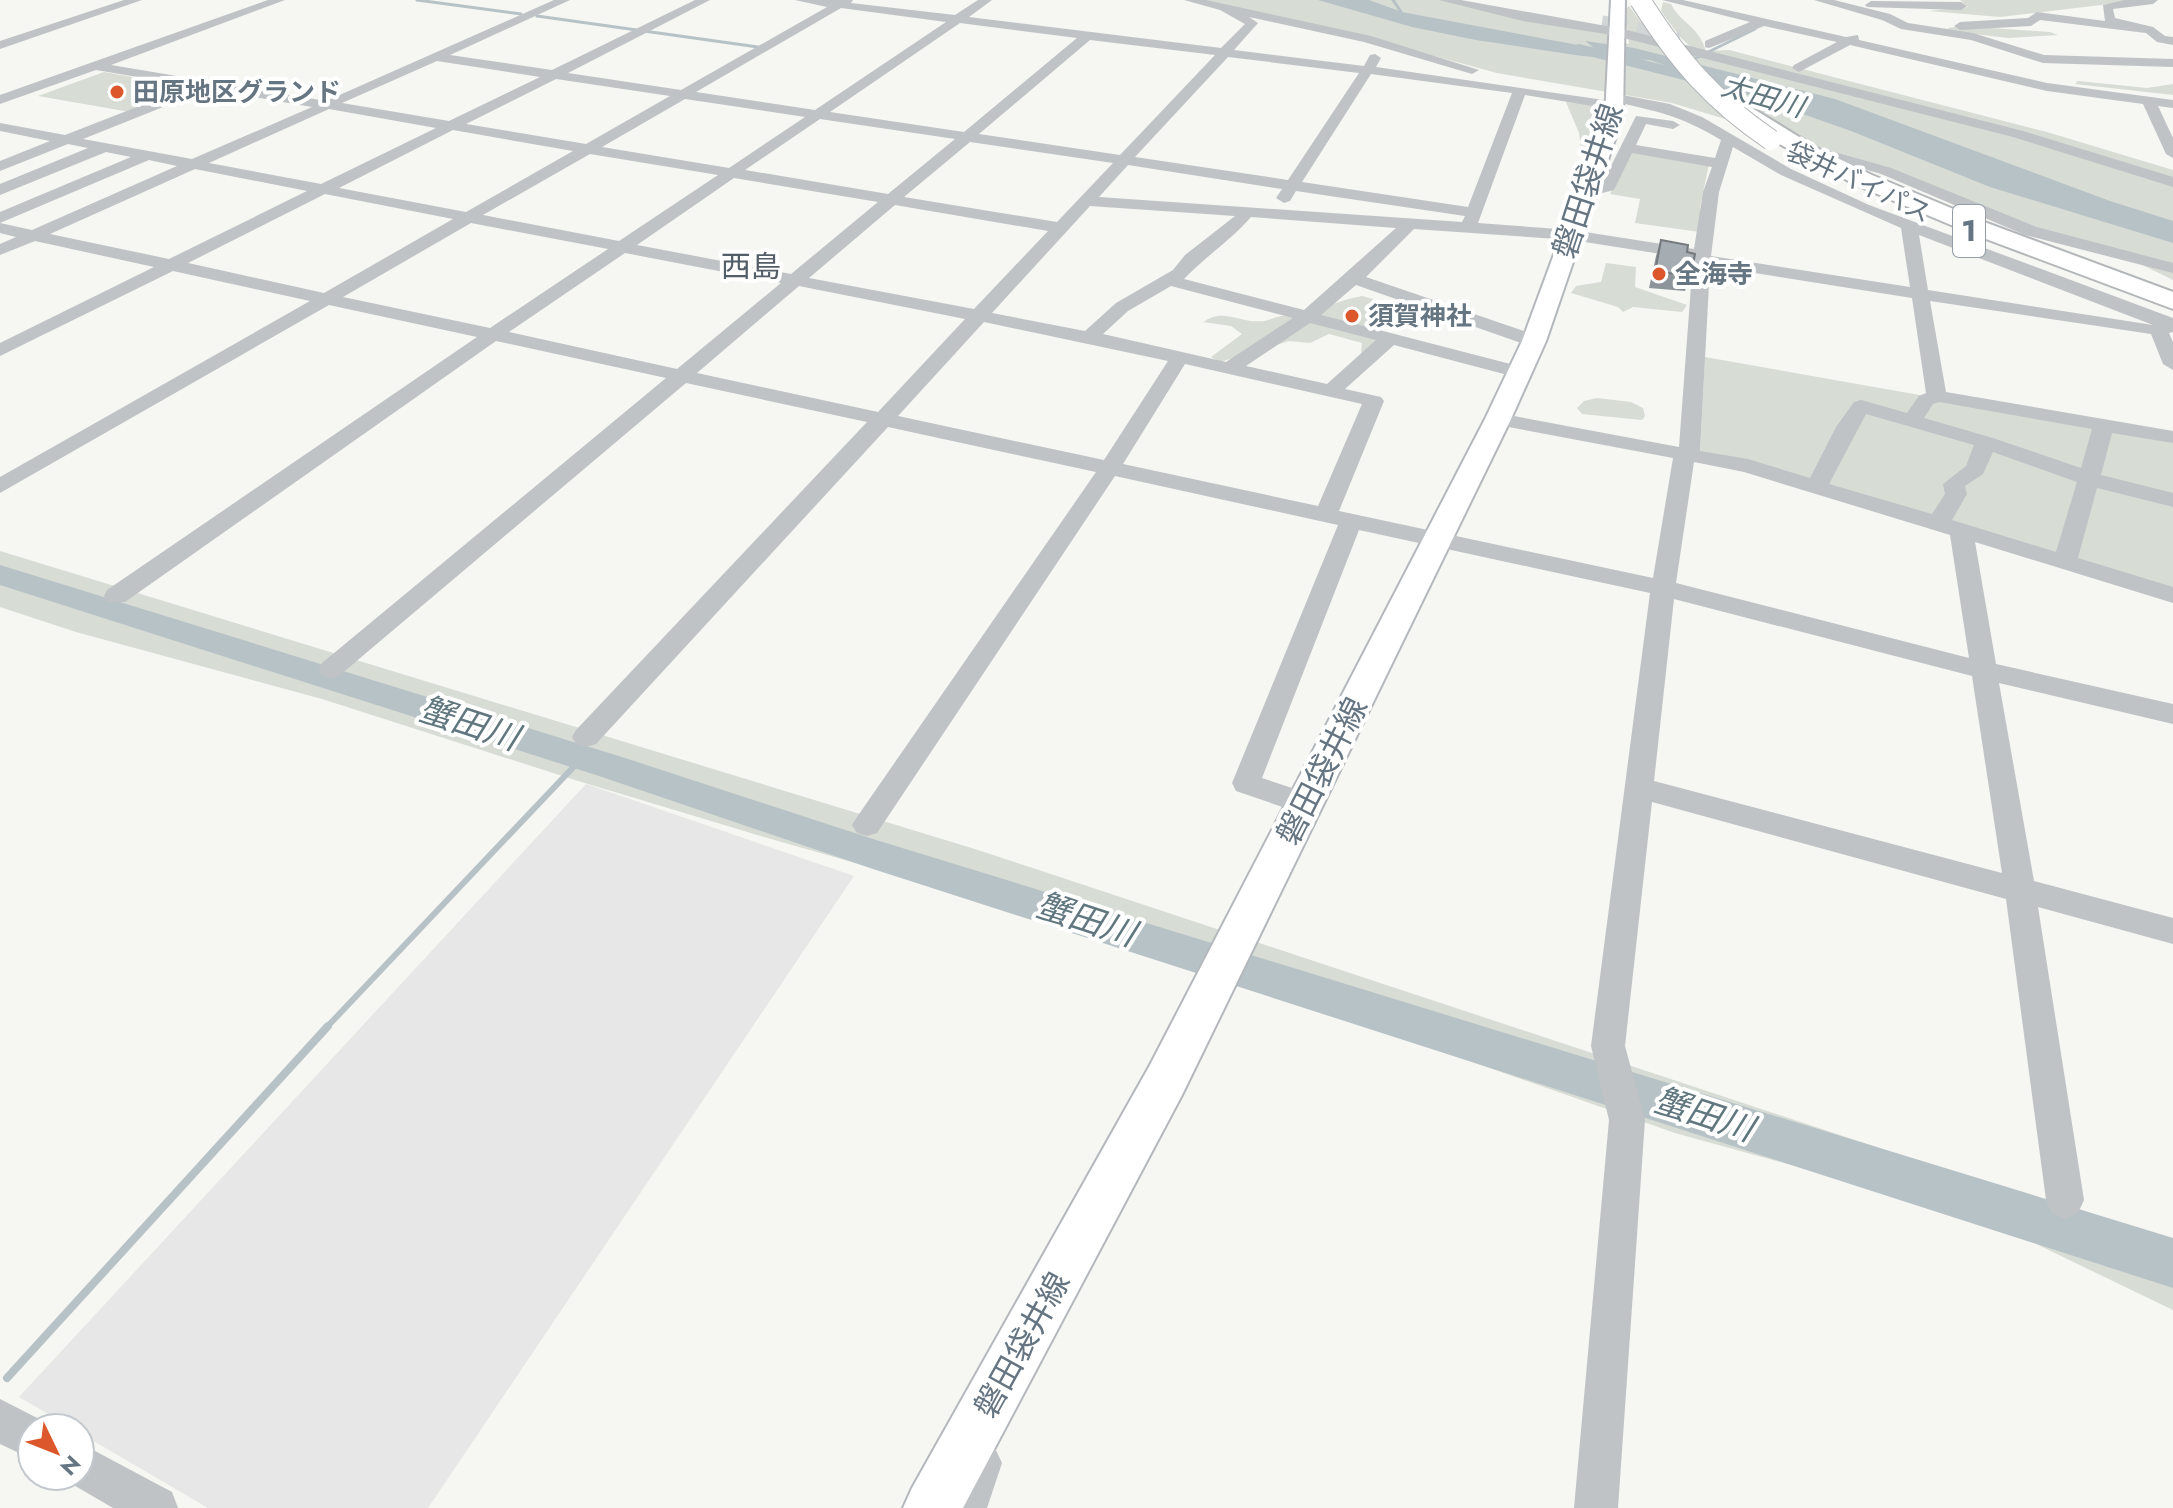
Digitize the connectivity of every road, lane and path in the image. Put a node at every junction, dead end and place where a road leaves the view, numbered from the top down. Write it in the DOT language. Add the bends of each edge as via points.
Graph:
graph roads {
  1 [pos="136,0"];
  2 [pos="279,0"];
  3 [pos="564,0"];
  4 [pos="704,0"];
  5 [pos="801,0"];
  6 [pos="986,0"];
  7 [pos="1190,0"];
  8 [pos="1445,0"];
  9 [pos="1618,0"];
  10 [pos="1630,0"];
  11 [pos="1640,0"];
  12 [pos="1652,0"];
  13 [pos="1668,0"];
  14 [pos="1685,0"];
  15 [pos="1820,0"];
  16 [pos="1955,0"];
  17 [pos="2153,1"];
  18 [pos="843,2"];
  19 [pos="1835,3"];
  20 [pos="1755,4"];
  21 [pos="1223,7"];
  22 [pos="1480,8"];
  23 [pos="1703,8"];
  24 [pos="1732,15"];
  25 [pos="957,20"];
  26 [pos="1602,22"];
  27 [pos="1762,22"];
  28 [pos="1840,24"];
  29 [pos="1899,24"];
  30 [pos="1624,31"];
  31 [pos="2153,31"];
  32 [pos="1884,34"];
  33 [pos="1087,36"];
  34 [pos="1848,41"];
  35 [pos="2173,41"];
  36 [pos="1667,42"];
  37 [pos="1931,44"];
  38 [pos="0,45"];
  39 [pos="1225,52"];
  40 [pos="436,57"];
  41 [pos="1376,57"];
  42 [pos="1993,58"];
  43 [pos="2046,60"];
  44 [pos="2167,60"];
  45 [pos="95,66"];
  46 [pos="2024,66"];
  47 [pos="1799,68"];
  48 [pos="1366,71"];
  49 [pos="554,74"];
  50 [pos="1493,76"];
  51 [pos="2004,77"];
  52 [pos="204,86"];
  53 [pos="1821,86"];
  54 [pos="1519,92"];
  55 [pos="684,93"];
  56 [pos="0,100"];
  57 [pos="1581,100"];
  58 [pos="1616,100"];
  59 [pos="2149,102"];
  60 [pos="2173,104"];
  61 [pos="328,105"];
  62 [pos="821,113"];
  63 [pos="0,127"];
  64 [pos="450,127"];
  65 [pos="966,136"];
  66 [pos="1778,139"];
  67 [pos="67,140"];
  68 [pos="1724,140"];
  69 [pos="105,147"];
  70 [pos="1627,148"];
  71 [pos="585,150"];
  72 [pos="1828,154"];
  73 [pos="2173,154"];
  74 [pos="146,156"];
  75 [pos="1127,161"];
  76 [pos="1722,164"];
  77 [pos="192,165"];
  78 [pos="0,166"];
  79 [pos="732,173"];
  80 [pos="2173,182"];
  81 [pos="1292,186"];
  82 [pos="323,189"];
  83 [pos="0,190"];
  84 [pos="1587,192"];
  85 [pos="892,200"];
  86 [pos="1089,201"];
  87 [pos="1246,213"];
  88 [pos="1475,213"];
  89 [pos="1273,216"];
  90 [pos="0,218"];
  91 [pos="469,218"];
  92 [pos="1408,225"];
  93 [pos="1909,226"];
  94 [pos="0,228"];
  95 [pos="1060,228"];
  96 [pos="1468,229"];
  97 [pos="35,235"];
  98 [pos="1572,235"];
  99 [pos="2092,246"];
  100 [pos="622,247"];
  101 [pos="0,250"];
  102 [pos="1702,257"];
  103 [pos="171,264"];
  104 [pos="2173,268"];
  105 [pos="1352,278"];
  106 [pos="1168,280"];
  107 [pos="795,281"];
  108 [pos="2173,283"];
  109 [pos="1921,294"];
  110 [pos="330,298"];
  111 [pos="979,316"];
  112 [pos="1309,317"];
  113 [pos="2170,319"];
  114 [pos="494,334"];
  115 [pos="1089,337"];
  116 [pos="1389,339"];
  117 [pos="1534,341"];
  118 [pos="0,350"];
  119 [pos="1180,357"];
  120 [pos="2173,364"];
  121 [pos="1230,368"];
  122 [pos="1519,372"];
  123 [pos="681,377"];
  124 [pos="1332,390"];
  125 [pos="1937,396"];
  126 [pos="1498,419"];
  127 [pos="882,420"];
  128 [pos="1912,421"];
  129 [pos="2104,425"];
  130 [pos="2173,437"];
  131 [pos="1986,442"];
  132 [pos="1687,453"];
  133 [pos="1108,470"];
  134 [pos="2090,479"];
  135 [pos="0,486"];
  136 [pos="1817,486"];
  137 [pos="2173,500"];
  138 [pos="1339,516"];
  139 [pos="1949,527"];
  140 [pos="1440,538"];
  141 [pos="2065,563"];
  142 [pos="1663,588"];
  143 [pos="2173,595"];
  144 [pos="116,596"];
  145 [pos="331,669"];
  146 [pos="1982,670"];
  147 [pos="2173,714"];
  148 [pos="586,737"];
  149 [pos="1640,788"];
  150 [pos="1306,804"];
  151 [pos="867,825"];
  152 [pos="2020,890"];
  153 [pos="2173,931"];
  154 [pos="2065,1200"];
  155 [pos="1007,1374"];
  156 [pos="96,1474"];
  157 [pos="156,1508"];
  158 [pos="932,1508"];
  159 [pos="965,1508"];
  160 [pos="1596,1508"];
  1 -- 38 [label="street"];
  2 -- 45 [label="street"];
  3 -- 40 [label="street"];
  4 -- 49 [label="street"];
  5 -- 18 [label="street"];
  6 -- 25 [label="street"];
  7 -- 21 [label="street"];
  8 -- 22 [label="street"];
  9 -- 30 [label="main road, 磐田袋井線"];
  10 -- 36 [label="highway, 1, bridge"];
  11 -- 36 [label="highway, 袋井バイパス / 1, bridge"];
  12 -- 66 [label="highway, 袋井バイパス / 1" via="1715,86"];
  13 -- 23 [label="street"];
  14 -- 23 [label="street"];
  15 -- 19 [label="street"];
  16 -- 19 [label="street" via="1961,6"];
  17 -- 31 [label="street" via="2107,7 2110,20"];
  18 -- 25 [label="street"];
  18 -- 55 [label="street"];
  19 -- 29 [label="street"];
  20 -- 24 [label="street"];
  21 -- 39 [label="street" via="1252,23"];
  21 -- 50 [label="street" via="1367,39"];
  22 -- 26 [label="street" via="1587,15"];
  22 -- 30 [label="street"];
  23 -- 24 [label="street"];
  24 -- 27 [label="street"];
  25 -- 33 [label="street"];
  25 -- 62 [label="street"];
  27 -- 34 [label="street"];
  27 -- 53 [label="street" via="1709,44"];
  28 -- 34 [label="street" via="1869,30"];
  29 -- 31 [label="street" via="1982,26 2031,22 2037,16"];
  29 -- 43 [label="street" via="1973,37"];
  30 -- 53 [label="street"];
  30 -- 58 [label="main road, 磐田袋井線"];
  31 -- 35 [label="street"];
  32 -- 37 [label="street"];
  33 -- 39 [label="street"];
  33 -- 65 [label="street"];
  34 -- 47 [label="street"];
  34 -- 51 [label="street"];
  36 -- 66 [label="highway, 袋井バイパス / 1, bridge" via="1716,101"];
  39 -- 48 [label="street"];
  39 -- 75 [label="street"];
  40 -- 49 [label="street"];
  40 -- 61 [label="street"];
  41 -- 48 [label="street"];
  42 -- 46 [label="street"];
  43 -- 44 [label="street" via="2081,51"];
  43 -- 44 [label="street" via="2121,75"];
  43 -- 46 [label="street"];
  45 -- 52 [label="street"];
  45 -- 56 [label="street"];
  46 -- 51 [label="street"];
  48 -- 54 [label="street"];
  48 -- 81 [label="street"];
  49 -- 55 [label="street"];
  49 -- 64 [label="street"];
  50 -- 57 [label="street"];
  50 -- 58 [label="street"];
  51 -- 59 [label="street"];
  52 -- 61 [label="street"];
  52 -- 67 [label="street"];
  53 -- 80 [label="street" via="2018,134"];
  54 -- 57 [label="street"];
  54 -- 88 [label="street"];
  55 -- 62 [label="street"];
  55 -- 71 [label="street"];
  57 -- 58 [label="street"];
  58 -- 68 [label="street"];
  58 -- 84 [label="main road, 磐田袋井線"];
  59 -- 60 [label="street"];
  59 -- 73 [label="street"];
  61 -- 64 [label="street"];
  61 -- 77 [label="street"];
  62 -- 65 [label="street"];
  62 -- 79 [label="street"];
  63 -- 67 [label="street"];
  64 -- 71 [label="street"];
  64 -- 82 [label="street"];
  65 -- 75 [label="street"];
  65 -- 85 [label="street"];
  66 -- 113 [label="highway, 袋井バイパス / 1" via="1853,183"];
  67 -- 69 [label="street"];
  67 -- 78 [label="street"];
  68 -- 70 [label="street" via="1641,119"];
  68 -- 76 [label="street"];
  68 -- 93 [label="street"];
  69 -- 74 [label="street"];
  69 -- 83 [label="street"];
  70 -- 76 [label="street"];
  70 -- 84 [label="street" via="1608,187"];
  71 -- 79 [label="street"];
  71 -- 91 [label="street"];
  72 -- 99 [label="street" via="1886,171 2031,231"];
  74 -- 77 [label="street"];
  74 -- 90 [label="street"];
  75 -- 81 [label="street"];
  75 -- 86 [label="street"];
  76 -- 102 [label="street" via="1711,192"];
  77 -- 82 [label="street"];
  77 -- 97 [label="street"];
  79 -- 85 [label="street"];
  79 -- 100 [label="street"];
  81 -- 88 [label="street"];
  81 -- 89 [label="street"];
  82 -- 91 [label="street"];
  82 -- 103 [label="street"];
  84 -- 98 [label="main road, 磐田袋井線"];
  85 -- 95 [label="street"];
  85 -- 107 [label="street"];
  86 -- 87 [label="street"];
  86 -- 95 [label="street"];
  87 -- 89 [label="street"];
  87 -- 106 [label="street"];
  88 -- 96 [label="street"];
  89 -- 92 [label="street"];
  91 -- 100 [label="street"];
  91 -- 110 [label="street"];
  92 -- 96 [label="street"];
  92 -- 105 [label="street"];
  93 -- 109 [label="street"];
  93 -- 113 [label="street"];
  94 -- 97 [label="street"];
  95 -- 111 [label="street"];
  96 -- 98 [label="street"];
  97 -- 101 [label="street"];
  97 -- 103 [label="street"];
  98 -- 102 [label="street"];
  98 -- 117 [label="main road, 磐田袋井線"];
  99 -- 104 [label="street"];
  99 -- 108 [label="street"];
  100 -- 107 [label="street"];
  100 -- 114 [label="street"];
  102 -- 109 [label="street"];
  102 -- 132 [label="street"];
  103 -- 110 [label="street"];
  103 -- 118 [label="street"];
  105 -- 112 [label="street"];
  105 -- 117 [label="street"];
  106 -- 112 [label="street"];
  106 -- 115 [label="street" via="1122,307"];
  107 -- 111 [label="street"];
  107 -- 123 [label="street"];
  109 -- 113 [label="street"];
  109 -- 125 [label="street"];
  110 -- 114 [label="street"];
  110 -- 135 [label="street"];
  111 -- 115 [label="street"];
  111 -- 127 [label="street"];
  112 -- 116 [label="street"];
  112 -- 121 [label="street"];
  113 -- 120 [label="street"];
  114 -- 123 [label="street"];
  114 -- 144 [label="street"];
  115 -- 119 [label="street"];
  116 -- 122 [label="street"];
  116 -- 124 [label="street"];
  117 -- 122 [label="main road, 磐田袋井線"];
  119 -- 121 [label="street"];
  119 -- 133 [label="street"];
  121 -- 124 [label="street"];
  122 -- 126 [label="main road, 磐田袋井線"];
  123 -- 127 [label="street"];
  123 -- 145 [label="street"];
  124 -- 138 [label="street" via="1374,401"];
  125 -- 128 [label="street" via="1926,400"];
  125 -- 129 [label="street"];
  126 -- 132 [label="street"];
  126 -- 140 [label="main road, 磐田袋井線"];
  127 -- 133 [label="street"];
  127 -- 148 [label="street"];
  128 -- 131 [label="street"];
  128 -- 136 [label="street" via="1861,406"];
  129 -- 130 [label="street"];
  129 -- 134 [label="street"];
  131 -- 134 [label="street"];
  131 -- 139 [label="street" via="1975,469 1954,484"];
  132 -- 136 [label="street"];
  132 -- 142 [label="street"];
  133 -- 138 [label="street"];
  133 -- 151 [label="street"];
  134 -- 137 [label="street"];
  134 -- 141 [label="street"];
  136 -- 139 [label="street"];
  138 -- 140 [label="street"];
  138 -- 150 [label="street" via="1246,783"];
  139 -- 141 [label="street"];
  139 -- 146 [label="street"];
  140 -- 142 [label="street"];
  140 -- 150 [label="main road, 磐田袋井線"];
  141 -- 143 [label="street"];
  142 -- 146 [label="street"];
  142 -- 149 [label="street"];
  146 -- 147 [label="street"];
  146 -- 152 [label="street"];
  149 -- 152 [label="street"];
  149 -- 160 [label="street" via="1608,1046 1627,1120"];
  150 -- 155 [label="main road, 磐田袋井線"];
  152 -- 153 [label="street"];
  152 -- 154 [label="street"];
  155 -- 158 [label="main road, 磐田袋井線"];
  155 -- 159 [label="street"];
  156 -- 157 [label="street"];
}
